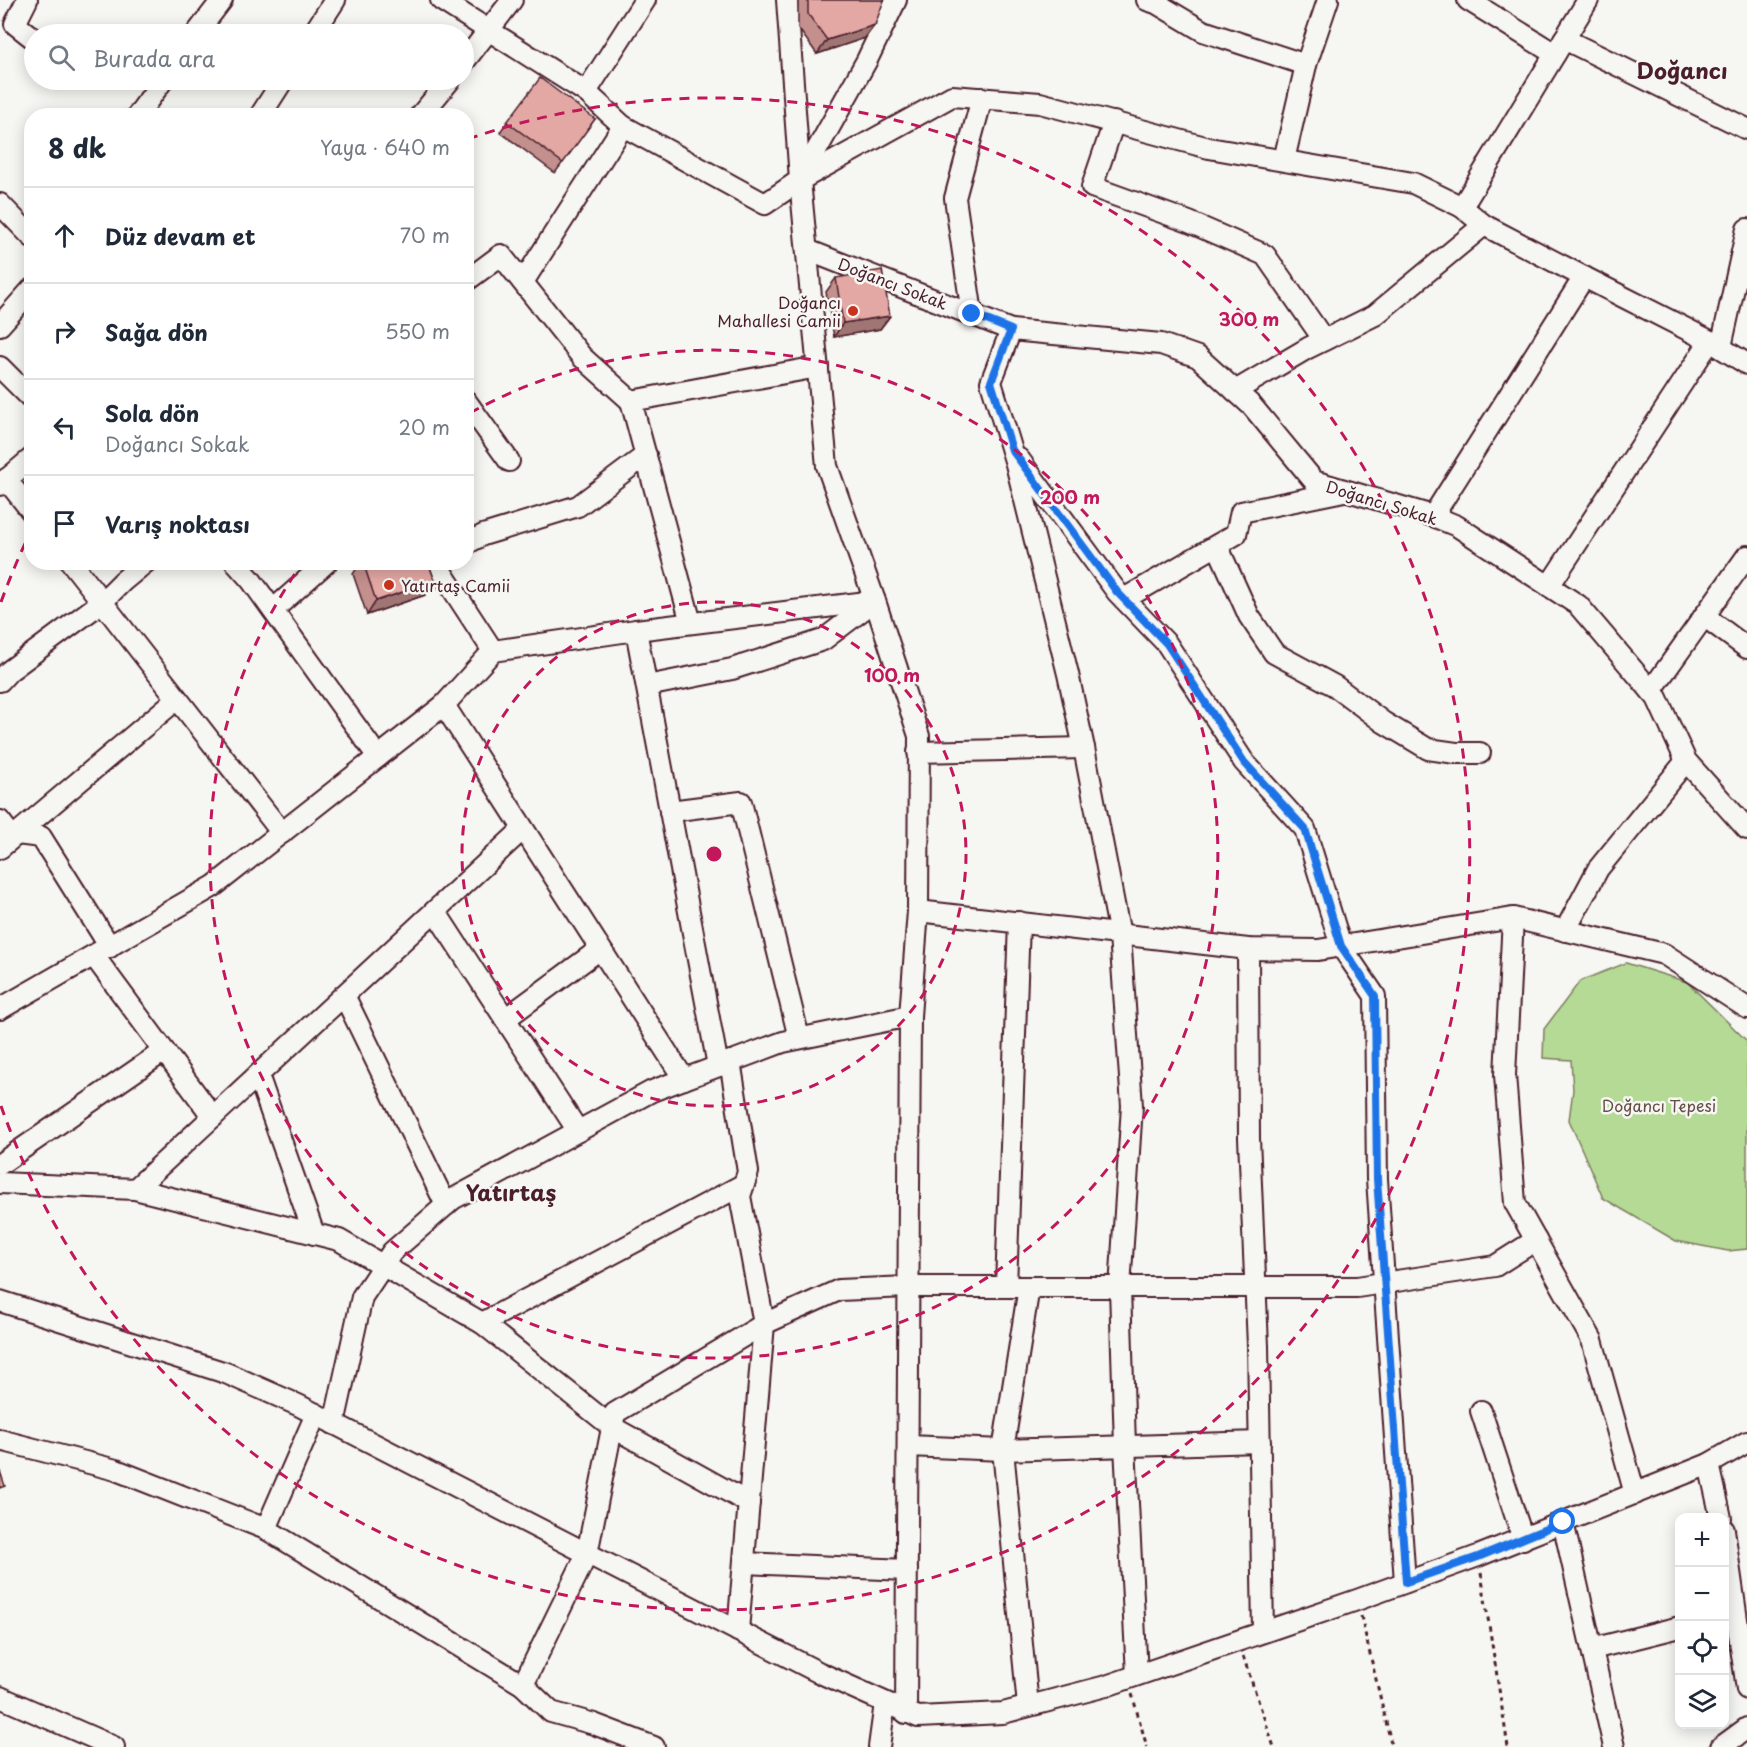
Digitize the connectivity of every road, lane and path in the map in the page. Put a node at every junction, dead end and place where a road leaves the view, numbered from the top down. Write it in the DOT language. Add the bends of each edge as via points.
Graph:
graph roads {
  1 [pos="27,0"];
  2 [pos="222,0"];
  3 [pos="335,0"];
  4 [pos="441,0"];
  5 [pos="512,0"];
  6 [pos="645,0"];
  7 [pos="787,0"];
  8 [pos="896,0"];
  9 [pos="1147,0"];
  10 [pos="1328,0"];
  11 [pos="1468,0"];
  12 [pos="1588,0"];
  13 [pos="204,24"];
  14 [pos="319,24"];
  15 [pos="24,31"];
  16 [pos="489,31"];
  17 [pos="1560,47"];
  18 [pos="474,50"];
  19 [pos="1306,64"];
  20 [pos="156,90"];
  21 [pos="277,90"];
  22 [pos="442,90"];
  23 [pos="586,92"];
  24 [pos="982,98"];
  25 [pos="143,108"];
  26 [pos="265,108"];
  27 [pos="427,108"];
  28 [pos="1114,122"];
  29 [pos="623,126"];
  30 [pos="1747,129"];
  31 [pos="1284,160"];
  32 [pos="800,180"];
  33 [pos="0,204"];
  34 [pos="1462,207"];
  35 [pos="1484,225"];
  36 [pos="24,229"];
  37 [pos="1747,229"];
  38 [pos="807,250"];
  39 [pos="474,275"];
  40 [pos="1584,277"];
  41 [pos="523,282"];
  42 [pos="24,298"];
  43 [pos="972,314"];
  44 [pos="0,325"];
  45 [pos="1011,330"];
  46 [pos="1324,340"];
  47 [pos="1716,344"];
  48 [pos="1747,364"];
  49 [pos="0,367"];
  50 [pos="818,367"];
  51 [pos="24,391"];
  52 [pos="1235,391"];
  53 [pos="631,401"];
  54 [pos="474,412"];
  55 [pos="1012,450"];
  56 [pos="646,455"];
  57 [pos="509,462"];
  58 [pos="24,465"];
  59 [pos="3,482"];
  60 [pos="1346,491"];
  61 [pos="24,504"];
  62 [pos="1433,516"];
  63 [pos="474,540"];
  64 [pos="1217,545"];
  65 [pos="1747,556"];
  66 [pos="77,570"];
  67 [pos="136,570"];
  68 [pos="242,570"];
  69 [pos="313,570"];
  70 [pos="440,570"];
  71 [pos="1549,586"];
  72 [pos="1124,599"];
  73 [pos="875,601"];
  74 [pos="102,603"];
  75 [pos="273,610"];
  76 [pos="1704,616"];
  77 [pos="691,623"];
  78 [pos="636,630"];
  79 [pos="1747,648"];
  80 [pos="493,651"];
  81 [pos="0,681"];
  82 [pos="646,686"];
  83 [pos="1651,691"];
  84 [pos="177,699"];
  85 [pos="444,705"];
  86 [pos="1084,748"];
  87 [pos="918,752"];
  88 [pos="1480,753"];
  89 [pos="378,758"];
  90 [pos="1686,761"];
  91 [pos="670,811"];
  92 [pos="0,821"];
  93 [pos="524,829"];
  94 [pos="1747,829"];
  95 [pos="282,833"];
  96 [pos="16,834"];
  97 [pos="0,848"];
  98 [pos="435,911"];
  99 [pos="918,911"];
  100 [pos="1513,918"];
  101 [pos="1020,922"];
  102 [pos="1565,931"];
  103 [pos="1120,935"];
  104 [pos="1341,946"];
  105 [pos="600,949"];
  106 [pos="1248,949"];
  107 [pos="102,951"];
  108 [pos="344,995"];
  109 [pos="1747,1008"];
  110 [pos="0,1009"];
  111 [pos="910,1016"];
  112 [pos="506,1019"];
  113 [pos="799,1038"];
  114 [pos="164,1051"];
  115 [pos="724,1064"];
  116 [pos="258,1075"];
  117 [pos="684,1079"];
  118 [pos="213,1117"];
  119 [pos="579,1131"];
  120 [pos="0,1164"];
  121 [pos="0,1183"];
  122 [pos="744,1184"];
  123 [pos="135,1189"];
  124 [pos="446,1205"];
  125 [pos="314,1234"];
  126 [pos="1536,1240"];
  127 [pos="383,1266"];
  128 [pos="1384,1283"];
  129 [pos="908,1287"];
  130 [pos="1005,1287"];
  131 [pos="1029,1287"];
  132 [pos="1120,1288"];
  133 [pos="1256,1288"];
  134 [pos="0,1301"];
  135 [pos="482,1323"];
  136 [pos="764,1324"];
  137 [pos="1481,1411"];
  138 [pos="316,1414"];
  139 [pos="334,1424"];
  140 [pos="612,1427"];
  141 [pos="0,1440"];
  142 [pos="1260,1442"];
  143 [pos="1747,1442"];
  144 [pos="908,1446"];
  145 [pos="1125,1446"];
  146 [pos="1003,1450"];
  147 [pos="1709,1464"];
  148 [pos="1635,1494"];
  149 [pos="749,1503"];
  150 [pos="1720,1513"];
  151 [pos="1563,1522"];
  152 [pos="266,1529"];
  153 [pos="1523,1539"];
  154 [pos="587,1554"];
  155 [pos="1478,1557"];
  156 [pos="744,1563"];
  157 [pos="1728,1567"];
  158 [pos="907,1570"];
  159 [pos="1406,1582"];
  160 [pos="1357,1600"];
  161 [pos="1731,1614"];
  162 [pos="1675,1628"];
  163 [pos="738,1631"];
  164 [pos="1263,1631"];
  165 [pos="1238,1640"];
  166 [pos="1592,1649"];
  167 [pos="1132,1677"];
  168 [pos="523,1685"];
  169 [pos="1747,1689"];
  170 [pos="0,1697"];
  171 [pos="885,1702"];
  172 [pos="1028,1706"];
  173 [pos="906,1713"];
  174 [pos="1747,1728"];
  175 [pos="114,1747"];
  176 [pos="654,1747"];
  177 [pos="879,1747"];
  178 [pos="1147,1747"];
  179 [pos="1274,1747"];
  180 [pos="1392,1747"];
  181 [pos="1508,1747"];
  182 [pos="1614,1747"];
  183 [pos="1721,1747"];
  1 -- 15 [label="street" via="15,24"];
  2 -- 13 [label="street"];
  3 -- 14 [label="street"];
  4 -- 16 [label="street"];
  5 -- 16 [label="street"];
  6 -- 23 [label="street"];
  7 -- 32 [label="street"];
  8 -- 32 [label="street"];
  9 -- 19 [label="street" via="1203,31"];
  10 -- 19 [label="street"];
  11 -- 17 [label="street"];
  12 -- 17 [label="street"];
  16 -- 18 [label="street"];
  16 -- 23 [label="street"];
  17 -- 30 [label="street"];
  17 -- 34 [label="street"];
  19 -- 31 [label="street"];
  20 -- 25 [label="street"];
  21 -- 26 [label="street"];
  22 -- 27 [label="street"];
  23 -- 29 [label="street"];
  24 -- 28 [label="street" via="1040,103"];
  24 -- 32 [label="street" via="952,96"];
  24 -- 43 [label="street" via="955,198"];
  28 -- 31 [label="street" via="1209,148"];
  28 -- 46 [label="street" via="1092,187 1190,222 1265,255"];
  29 -- 32 [label="street" via="765,204"];
  29 -- 41 [label="street"];
  31 -- 34 [label="street" via="1413,183"];
  32 -- 38 [label="street"];
  33 -- 36 [label="street"];
  34 -- 35 [label="street"];
  35 -- 40 [label="street"];
  35 -- 46 [label="street" via="1376,315"];
  37 -- 47 [label="street"];
  38 -- 43 [label="street, Doğancı Sokak"];
  38 -- 50 [label="street"];
  39 -- 41 [label="street" via="501,255"];
  40 -- 47 [label="street"];
  40 -- 62 [label="street"];
  41 -- 53 [label="street" via="582,357"];
  42 -- 44 [label="street"];
  43 -- 45 [label="street, Doğancı Sokak"];
  45 -- 52 [label="street, Doğancı Sokak" via="1161,344 1198,357"];
  45 -- 55 [label="street" via="991,382"];
  46 -- 52 [label="street"];
  47 -- 48 [label="street"];
  47 -- 71 [label="street"];
  49 -- 51 [label="street"];
  50 -- 53 [label="street"];
  50 -- 73 [label="street" via="827,466"];
  52 -- 60 [label="street, Doğancı Sokak" via="1314,481"];
  53 -- 56 [label="street"];
  54 -- 57 [label="street"];
  55 -- 72 [label="street"];
  55 -- 86 [label="street"];
  56 -- 63 [label="street" via="578,506"];
  56 -- 77 [label="street"];
  58 -- 59 [label="street"];
  59 -- 61 [label="street"];
  60 -- 62 [label="street, Doğancı Sokak"];
  60 -- 64 [label="street" via="1241,512 1236,534"];
  62 -- 71 [label="street, Doğancı Sokak" via="1457,526"];
  64 -- 72 [label="street"];
  64 -- 88 [label="street" via="1249,616 1274,653 1335,686 1383,722 1428,748"];
  65 -- 76 [label="street"];
  66 -- 74 [label="street"];
  67 -- 74 [label="street"];
  68 -- 75 [label="street"];
  69 -- 75 [label="street"];
  70 -- 80 [label="street"];
  71 -- 83 [label="street, Doğancı Sokak" via="1578,605"];
  72 -- 104 [label="street" via="1167,644 1244,762 1305,829"];
  73 -- 77 [label="street"];
  73 -- 82 [label="street" via="823,640 732,669"];
  73 -- 87 [label="street" via="919,736"];
  74 -- 81 [label="street"];
  74 -- 84 [label="street"];
  75 -- 89 [label="street"];
  76 -- 79 [label="street"];
  76 -- 83 [label="street"];
  77 -- 78 [label="street"];
  78 -- 80 [label="street"];
  78 -- 82 [label="street"];
  80 -- 85 [label="street"];
  82 -- 91 [label="street"];
  83 -- 90 [label="street, Doğancı Sokak"];
  84 -- 95 [label="street"];
  84 -- 96 [label="street"];
  85 -- 89 [label="street"];
  85 -- 93 [label="street"];
  86 -- 87 [label="street"];
  86 -- 103 [label="street"];
  87 -- 99 [label="street"];
  89 -- 95 [label="street"];
  90 -- 94 [label="street, Doğancı Sokak"];
  90 -- 102 [label="street" via="1598,869"];
  91 -- 113 [label="street" via="741,802"];
  91 -- 115 [label="street"];
  92 -- 96 [label="street" via="9,833"];
  93 -- 98 [label="street"];
  93 -- 105 [label="street"];
  95 -- 107 [label="street" via="214,886"];
  96 -- 97 [label="street"];
  96 -- 107 [label="street" via="40,837"];
  98 -- 108 [label="street"];
  98 -- 112 [label="street"];
  99 -- 101 [label="street"];
  99 -- 111 [label="street"];
  100 -- 102 [label="street"];
  100 -- 104 [label="street"];
  100 -- 126 [label="street" via="1505,1075 1515,1203"];
  101 -- 103 [label="street"];
  101 -- 130 [label="street"];
  102 -- 109 [label="street" via="1664,954"];
  103 -- 106 [label="street"];
  103 -- 132 [label="street" via="1132,1106"];
  104 -- 106 [label="street" via="1318,950"];
  104 -- 128 [label="street" via="1375,996 1377,1179"];
  105 -- 112 [label="street"];
  105 -- 117 [label="street"];
  106 -- 133 [label="street" via="1249,1138"];
  107 -- 110 [label="street"];
  107 -- 114 [label="street"];
  108 -- 116 [label="street"];
  108 -- 124 [label="street"];
  111 -- 113 [label="street"];
  111 -- 129 [label="street"];
  112 -- 119 [label="street"];
  113 -- 115 [label="street"];
  114 -- 118 [label="street"];
  114 -- 120 [label="street"];
  115 -- 117 [label="street"];
  115 -- 122 [label="street" via="748,1172"];
  116 -- 118 [label="street"];
  116 -- 125 [label="street"];
  117 -- 119 [label="street" via="652,1091"];
  118 -- 123 [label="street"];
  119 -- 124 [label="street"];
  121 -- 123 [label="street"];
  122 -- 135 [label="street"];
  122 -- 136 [label="street" via="740,1196"];
  123 -- 125 [label="street"];
  124 -- 127 [label="street" via="392,1252"];
  125 -- 127 [label="street" via="339,1240"];
  126 -- 128 [label="street" via="1495,1266"];
  126 -- 148 [label="street" via="1592,1340"];
  127 -- 135 [label="street"];
  127 -- 139 [label="street" via="362,1297"];
  128 -- 133 [label="street"];
  128 -- 159 [label="street"];
  129 -- 130 [label="street"];
  129 -- 136 [label="street" via="839,1290"];
  129 -- 144 [label="street"];
  130 -- 131 [label="street"];
  131 -- 132 [label="street"];
  131 -- 146 [label="street"];
  132 -- 133 [label="street"];
  132 -- 145 [label="street"];
  133 -- 142 [label="street"];
  134 -- 138 [label="street" via="226,1373"];
  135 -- 140 [label="street"];
  136 -- 140 [label="street" via="615,1413"];
  136 -- 149 [label="street"];
  137 -- 153 [label="street"];
  138 -- 139 [label="street"];
  138 -- 152 [label="street"];
  139 -- 154 [label="street"];
  140 -- 149 [label="street"];
  140 -- 154 [label="street"];
  141 -- 152 [label="street" via="116,1470"];
  142 -- 145 [label="street"];
  142 -- 164 [label="street"];
  143 -- 147 [label="street"];
  144 -- 146 [label="street"];
  144 -- 158 [label="street"];
  145 -- 146 [label="street"];
  145 -- 167 [label="street"];
  146 -- 172 [label="street"];
  147 -- 148 [label="street"];
  147 -- 150 [label="street"];
  148 -- 151 [label="street"];
  149 -- 156 [label="street"];
  151 -- 153 [label="street"];
  151 -- 166 [label="street"];
  152 -- 168 [label="street"];
  153 -- 155 [label="street"];
  154 -- 163 [label="street"];
  154 -- 168 [label="street"];
  155 -- 159 [label="street"];
  155 -- 181 [label="path"];
  156 -- 158 [label="street"];
  156 -- 163 [label="street"];
  157 -- 161 [label="street"];
  158 -- 173 [label="street"];
  159 -- 160 [label="street"];
  160 -- 164 [label="street"];
  160 -- 180 [label="path"];
  161 -- 169 [label="street"];
  162 -- 166 [label="street"];
  163 -- 171 [label="street"];
  164 -- 165 [label="street"];
  165 -- 167 [label="street"];
  165 -- 179 [label="path"];
  166 -- 182 [label="street"];
  167 -- 172 [label="street"];
  167 -- 178 [label="path"];
  168 -- 176 [label="street" via="551,1712"];
  170 -- 175 [label="street"];
  171 -- 173 [label="street"];
  171 -- 177 [label="street"];
  172 -- 173 [label="street" via="1003,1713 918,1717"];
  174 -- 183 [label="street"];
}
